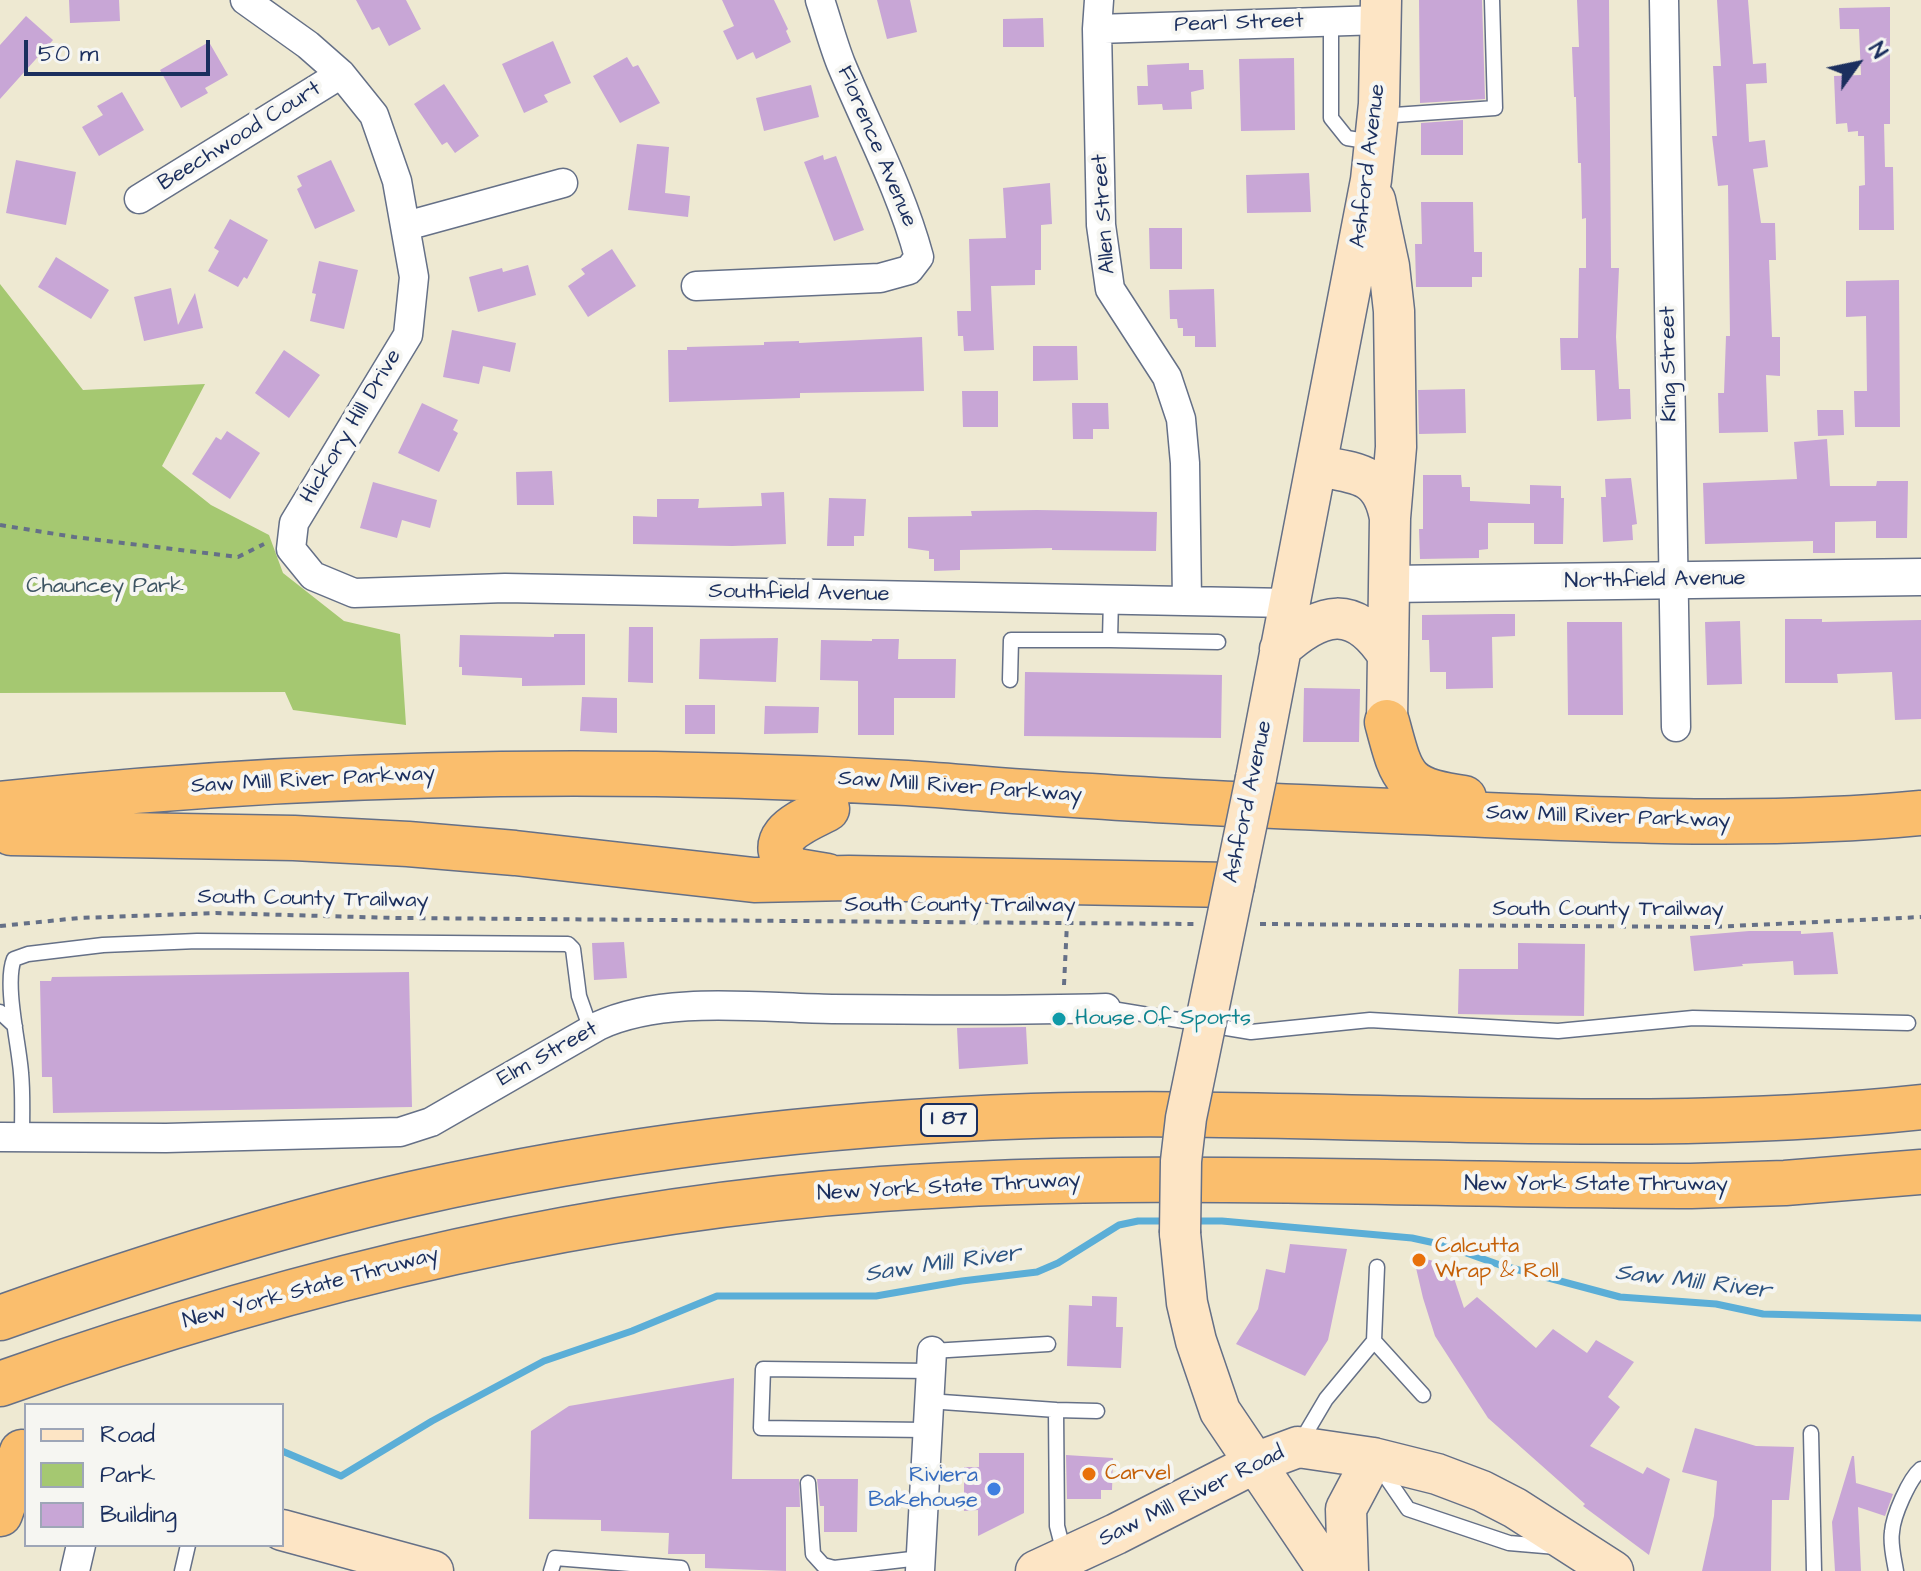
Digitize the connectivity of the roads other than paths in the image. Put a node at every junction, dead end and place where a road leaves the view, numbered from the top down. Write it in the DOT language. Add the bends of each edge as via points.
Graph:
graph roads {
  1 [pos="820,0"];
  2 [pos="1099,0"];
  3 [pos="1492,0"];
  4 [pos="1664,0"];
  5 [pos="264,5"];
  6 [pos="1381,10"];
  7 [pos="1331,21"];
  8 [pos="1097,29"];
  9 [pos="341,74"];
  10 [pos="1375,147"];
  11 [pos="563,183"];
  12 [pos="139,199"];
  13 [pos="406,226"];
  14 [pos="696,286"];
  15 [pos="1317,466"];
  16 [pos="1390,518"];
  17 [pos="313,576"];
  18 [pos="1921,577"];
  19 [pos="1673,580"];
  20 [pos="1389,584"];
  21 [pos="1111,598"];
  22 [pos="1187,600"];
  23 [pos="1289,603"];
  24 [pos="1110,640"];
  25 [pos="1218,642"];
  26 [pos="1280,649"];
  27 [pos="1388,655"];
  28 [pos="1010,680"];
  29 [pos="1387,722"];
  30 [pos="1676,727"];
  31 [pos="1265,792"];
  32 [pos="827,809"];
  33 [pos="1921,813"];
  34 [pos="1627,820"];
  35 [pos="4,824"];
  36 [pos="1921,843"];
  37 [pos="849,878"];
  38 [pos="1215,898"];
  39 [pos="1106,1008"];
  40 [pos="0,1012"];
  41 [pos="1908,1023"];
  42 [pos="15,1026"];
  43 [pos="591,1030"];
  44 [pos="1921,1107"];
  45 [pos="11,1137"];
  46 [pos="1921,1172"];
  47 [pos="1377,1267"];
  48 [pos="0,1318"];
  49 [pos="1374,1341"];
  50 [pos="1048,1344"];
  51 [pos="931,1361"];
  52 [pos="1,1384"];
  53 [pos="1423,1395"];
  54 [pos="928,1401"];
  55 [pos="1056,1410"];
  56 [pos="1097,1411"];
  57 [pos="926,1430"];
  58 [pos="1811,1433"];
  59 [pos="1298,1447"];
  60 [pos="16,1450"];
  61 [pos="1373,1458"];
  62 [pos="1255,1463"];
  63 [pos="1921,1469"];
  64 [pos="808,1483"];
  65 [pos="0,1514"];
  66 [pos="284,1531"];
  67 [pos="81,1547"];
  68 [pos="188,1547"];
  69 [pos="368,1562"];
  70 [pos="553,1564"];
  71 [pos="920,1564"];
  72 [pos="1050,1564"];
  73 [pos="75,1571"];
  74 [pos="182,1571"];
  75 [pos="433,1571"];
  76 [pos="682,1571"];
  77 [pos="1328,1571"];
  78 [pos="1348,1571"];
  79 [pos="1613,1571"];
  80 [pos="1814,1571"];
  81 [pos="1896,1571"];
  1 -- 14 [label="street, Florence Avenue" via="919,257 909,270 880,278"];
  2 -- 8 [label="street, Allen Street"];
  3 -- 10 [label="lane" via="1495,108"];
  4 -- 19 [label="street, King Street"];
  5 -- 9 [label="street, Hickory Hill Drive"];
  6 -- 7 [label="street, Pearl Street"];
  6 -- 10 [label="main road, Ashford Avenue"];
  7 -- 8 [label="street, Pearl Street"];
  7 -- 10 [label="lane" via="1331,118 1347,138"];
  8 -- 22 [label="street, Allen Street" via="1101,225 1110,289 1167,377 1181,419"];
  9 -- 12 [label="street, Beechwood Court"];
  9 -- 13 [label="street, Hickory Hill Drive" via="374,115"];
  10 -- 15 [label="main road, Ashford Avenue"];
  10 -- 16 [label="main road" via="1394,311 1396,447"];
  11 -- 13 [label="street"];
  13 -- 17 [label="street, Hickory Hill Drive" via="414,277 408,335 294,523 291,549"];
  15 -- 16 [label="main road" via="1373,482 1385,498"];
  15 -- 23 [label="main road, Ashford Avenue"];
  16 -- 20 [label="main road"];
  17 -- 21 [label="street, Southfield Avenue" via="354,593 505,588"];
  18 -- 19 [label="street, Northfield Avenue"];
  19 -- 20 [label="street, Northfield Avenue"];
  19 -- 30 [label="street, King Street"];
  20 -- 27 [label="main road"];
  21 -- 22 [label="street, Southfield Avenue"];
  21 -- 24 [label="lane"];
  22 -- 23 [label="street, Southfield Avenue"];
  23 -- 26 [label="main road, Ashford Avenue"];
  24 -- 25 [label="lane"];
  24 -- 28 [label="lane" via="1011,640"];
  26 -- 27 [label="main road" via="1313,623 1335,617 1364,628"];
  26 -- 31 [label="main road, Ashford Avenue"];
  27 -- 29 [label="main road"];
  29 -- 31 [label="highway" via="1372,770 1357,784 1337,793"];
  29 -- 34 [label="highway" via="1400,768 1426,791"];
  31 -- 34 [label="highway, Saw Mill River Parkway"];
  31 -- 35 [label="highway, Saw Mill River Parkway" via="593,772 307,779 127,791"];
  31 -- 38 [label="main road, Ashford Avenue, bridge"];
  32 -- 35 [label="highway, Saw Mill River Parkway" via="450,805"];
  32 -- 36 [label="highway, Saw Mill River Parkway" via="1278,837 1596,849 1730,852"];
  32 -- 37 [label="highway" via="786,833 781,856 791,870"];
  33 -- 34 [label="highway, Saw Mill River Parkway" via="1805,821"];
  35 -- 37 [label="highway" via="379,842 754,880"];
  37 -- 38 [label="highway"];
  38 -- 62 [label="main road, Ashford Avenue, bridge" via="1181,1161 1180,1233 1187,1303 1207,1377 1220,1411"];
  39 -- 41 [label="lane" via="1251,1032 1370,1020 1558,1031 1693,1018"];
  39 -- 43 [label="street, Elm Street" via="674,1007 627,1014"];
  40 -- 42 [label="lane"];
  42 -- 43 [label="lane" via="11,966 20,956 103,945 228,941 568,944"];
  42 -- 45 [label="lane" via="22,1075"];
  43 -- 45 [label="street, Elm Street" via="431,1122 400,1132"];
  44 -- 48 [label="highway, I 87" via="1616,1122 1035,1116 768,1135 587,1160 412,1194 237,1239"];
  46 -- 52 [label="highway, New York State Thruway" via="1691,1186 1061,1180 790,1196 611,1221 431,1256 243,1305"];
  47 -- 49 [label="lane"];
  49 -- 53 [label="lane"];
  49 -- 59 [label="lane" via="1326,1399"];
  50 -- 51 [label="lane"];
  51 -- 54 [label="street"];
  51 -- 57 [label="lane" via="763,1369 761,1428"];
  54 -- 55 [label="lane"];
  54 -- 57 [label="street"];
  55 -- 56 [label="lane"];
  55 -- 72 [label="lane" via="1057,1526"];
  57 -- 71 [label="street"];
  58 -- 80 [label="lane"];
  59 -- 61 [label="main road, Saw Mill River Road"];
  59 -- 62 [label="main road, Saw Mill River Road"];
  60 -- 65 [label="highway"];
  61 -- 78 [label="main road" via="1346,1509"];
  61 -- 79 [label="main road, Saw Mill River Road" via="1482,1491"];
  62 -- 72 [label="main road, Saw Mill River Road"];
  62 -- 77 [label="main road, Ashford Avenue"];
  63 -- 81 [label="lane" via="1892,1532"];
  64 -- 71 [label="lane" via="813,1554 823,1565"];
  66 -- 69 [label="main road"];
  67 -- 73 [label="street"];
  68 -- 74 [label="lane"];
  69 -- 75 [label="main road"];
  70 -- 76 [label="lane"];
}
